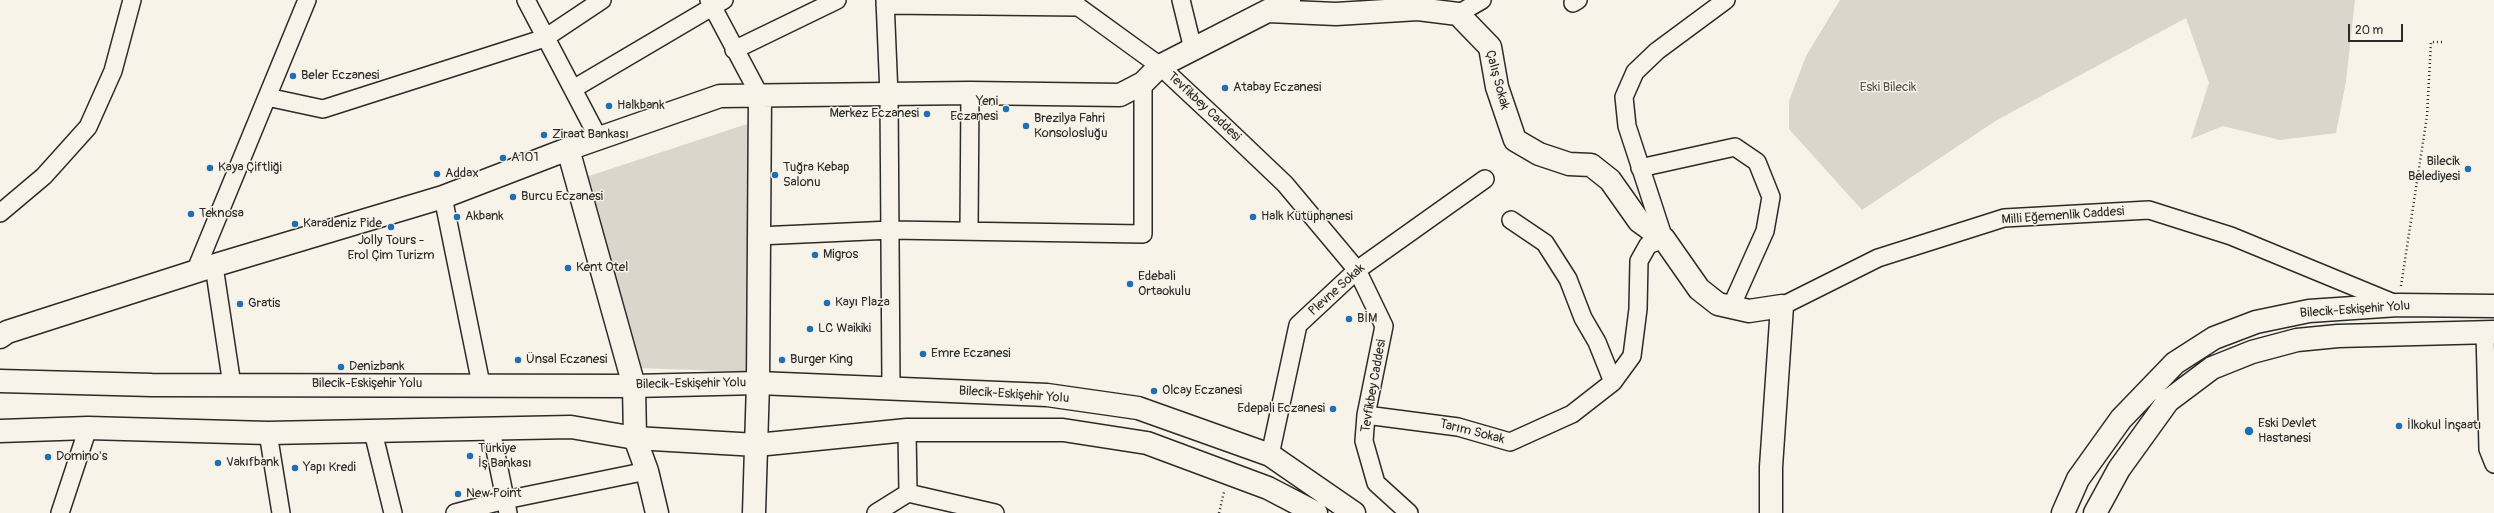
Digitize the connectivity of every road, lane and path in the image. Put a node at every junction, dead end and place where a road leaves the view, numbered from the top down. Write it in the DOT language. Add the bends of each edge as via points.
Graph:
graph roads {
  1 [pos="132,0"];
  2 [pos="307,0"];
  3 [pos="526,0"];
  4 [pos="602,0"];
  5 [pos="837,0"];
  6 [pos="1181,0"];
  7 [pos="1289,0"];
  8 [pos="1482,0"];
  9 [pos="1726,0"];
  10 [pos="715,2"];
  11 [pos="885,3"];
  12 [pos="1074,4"];
  13 [pos="1266,10"];
  14 [pos="1458,14"];
  15 [pos="545,38"];
  16 [pos="2442,42"];
  17 [pos="1194,49"];
  18 [pos="734,50"];
  19 [pos="1160,66"];
  20 [pos="1143,83"];
  21 [pos="573,89"];
  22 [pos="970,93"];
  23 [pos="889,95"];
  24 [pos="760,96"];
  25 [pos="267,97"];
  26 [pos="599,139"];
  27 [pos="568,149"];
  28 [pos="1640,168"];
  29 [pos="1485,179"];
  30 [pos="443,197"];
  31 [pos="0,213"];
  32 [pos="1511,220"];
  33 [pos="891,230"];
  34 [pos="970,231"];
  35 [pos="758,236"];
  36 [pos="1664,239"];
  37 [pos="204,269"];
  38 [pos="1357,270"];
  39 [pos="2398,305"];
  40 [pos="1782,306"];
  41 [pos="2494,306"];
  42 [pos="1731,307"];
  43 [pos="2490,332"];
  44 [pos="0,337"];
  45 [pos="0,381"];
  46 [pos="1613,382"];
  47 [pos="758,383"];
  48 [pos="481,384"];
  49 [pos="232,385"];
  50 [pos="634,386"];
  51 [pos="890,387"];
  52 [pos="1366,415"];
  53 [pos="88,428"];
  54 [pos="491,430"];
  55 [pos="906,430"];
  56 [pos="0,431"];
  57 [pos="372,432"];
  58 [pos="268,433"];
  59 [pos="635,438"];
  60 [pos="757,445"];
  61 [pos="1270,455"];
  62 [pos="2494,464"];
  63 [pos="647,471"];
  64 [pos="908,493"];
  65 [pos="507,506"];
  66 [pos="60,513"];
  67 [pos="281,513"];
  68 [pos="392,513"];
  69 [pos="455,513"];
  70 [pos="657,513"];
  71 [pos="754,513"];
  72 [pos="876,513"];
  73 [pos="995,513"];
  74 [pos="1316,513"];
  75 [pos="1354,513"];
  76 [pos="1409,513"];
  77 [pos="1771,513"];
  78 [pos="2063,513"];
  79 [pos="2096,513"];
  1 -- 31 [label="street" via="113,71 88,127 44,176"];
  2 -- 25 [label="street"];
  3 -- 15 [label="street"];
  4 -- 15 [label="street"];
  5 -- 18 [label="street"];
  6 -- 17 [label="street"];
  7 -- 13 [label="main road"];
  8 -- 14 [label="street"];
  9 -- 28 [label="street" via="1657,51 1635,72 1624,97 1627,126"];
  10 -- 18 [label="street"];
  10 -- 21 [label="street"];
  11 -- 12 [label="street"];
  11 -- 23 [label="street"];
  12 -- 19 [label="street, Tevfikbey Caddesi"];
  13 -- 14 [label="main road" via="1336,14 1418,9"];
  13 -- 17 [label="main road"];
  14 -- 36 [label="main road, Çalış Sokak" via="1490,47 1496,87 1515,140 1569,164 1592,165 1610,180 1639,221"];
  15 -- 21 [label="street"];
  15 -- 25 [label="street" via="323,109"];
  16 -- 39 [label="path" via="2431,42 2427,116"];
  17 -- 19 [label="main road"];
  18 -- 24 [label="street"];
  19 -- 20 [label="main road"];
  19 -- 38 [label="street, Tevfikbey Caddesi" via="1285,184"];
  20 -- 22 [label="main road" via="1120,95"];
  20 -- 34 [label="street" via="1143,234"];
  21 -- 26 [label="street"];
  22 -- 23 [label="main road"];
  22 -- 34 [label="street"];
  23 -- 24 [label="main road"];
  23 -- 33 [label="street"];
  24 -- 26 [label="main road" via="720,96"];
  24 -- 35 [label="main road"];
  25 -- 37 [label="street"];
  26 -- 27 [label="main road"];
  27 -- 30 [label="main road"];
  27 -- 50 [label="main road"];
  28 -- 36 [label="street"];
  28 -- 42 [label="street" via="1735,148 1757,162 1771,197 1765,231"];
  29 -- 38 [label="street, Plevne Sokak"];
  30 -- 37 [label="main road"];
  30 -- 48 [label="street"];
  32 -- 46 [label="street" via="1545,243 1568,279"];
  33 -- 34 [label="street"];
  33 -- 35 [label="street"];
  33 -- 51 [label="street"];
  35 -- 47 [label="main road"];
  36 -- 42 [label="main road, Milli Eğemenlik Caddesi" via="1699,289 1718,304"];
  36 -- 46 [label="street, Tarım Sokak" via="1648,244 1639,262 1638,309 1632,356"];
  37 -- 44 [label="main road" via="8,332"];
  37 -- 49 [label="street"];
  38 -- 52 [label="street, Tevfikbey Caddesi" via="1384,326"];
  38 -- 61 [label="street, Plevne Sokak" via="1298,325"];
  39 -- 40 [label="street, Milli Eğemenlik Caddesi" via="2231,236 2149,210 2004,218 1878,258"];
  39 -- 41 [label="main road, Bilecik-Eskişehir Yolu"];
  39 -- 78 [label="main road, Bilecik-Eskişehir Yolu" via="2309,311 2256,322 2214,338 2175,363 2121,419 2078,479"];
  40 -- 42 [label="main road, Milli Eğemenlik Caddesi" via="1749,311"];
  40 -- 77 [label="main road" via="1771,466"];
  43 -- 62 [label="street" via="2488,449"];
  43 -- 79 [label="main road, Bilecik-Eskişehir Yolu" via="2338,336 2297,340 2252,352 2212,368 2168,401 2119,469"];
  45 -- 49 [label="main road, Bilecik-Eskişehir Yolu"];
  46 -- 52 [label="street, Tarım Sokak" via="1572,414 1510,442 1458,427"];
  47 -- 50 [label="main road, Bilecik-Eskişehir Yolu"];
  47 -- 51 [label="main road, Bilecik-Eskişehir Yolu"];
  47 -- 60 [label="main road"];
  48 -- 49 [label="main road, Bilecik-Eskişehir Yolu"];
  48 -- 50 [label="main road, Bilecik-Eskişehir Yolu"];
  50 -- 59 [label="main road"];
  51 -- 61 [label="main road, Bilecik-Eskişehir Yolu" via="1047,395 1138,408"];
  52 -- 76 [label="street, Tevfikbey Caddesi" via="1364,441 1376,483"];
  53 -- 56 [label="main road"];
  53 -- 58 [label="main road"];
  53 -- 66 [label="street"];
  54 -- 57 [label="main road"];
  54 -- 59 [label="main road" via="571,427"];
  54 -- 65 [label="street"];
  55 -- 60 [label="main road"];
  55 -- 64 [label="street"];
  55 -- 74 [label="main road" via="1063,430 1147,443 1268,488"];
  57 -- 58 [label="main road"];
  57 -- 68 [label="street"];
  58 -- 67 [label="street"];
  59 -- 60 [label="main road"];
  59 -- 63 [label="main road"];
  60 -- 71 [label="main road"];
  61 -- 75 [label="main road, Bilecik-Eskişehir Yolu"];
  63 -- 65 [label="street"];
  63 -- 70 [label="main road"];
  64 -- 72 [label="street"];
  64 -- 73 [label="street"];
  65 -- 69 [label="street"];
}
